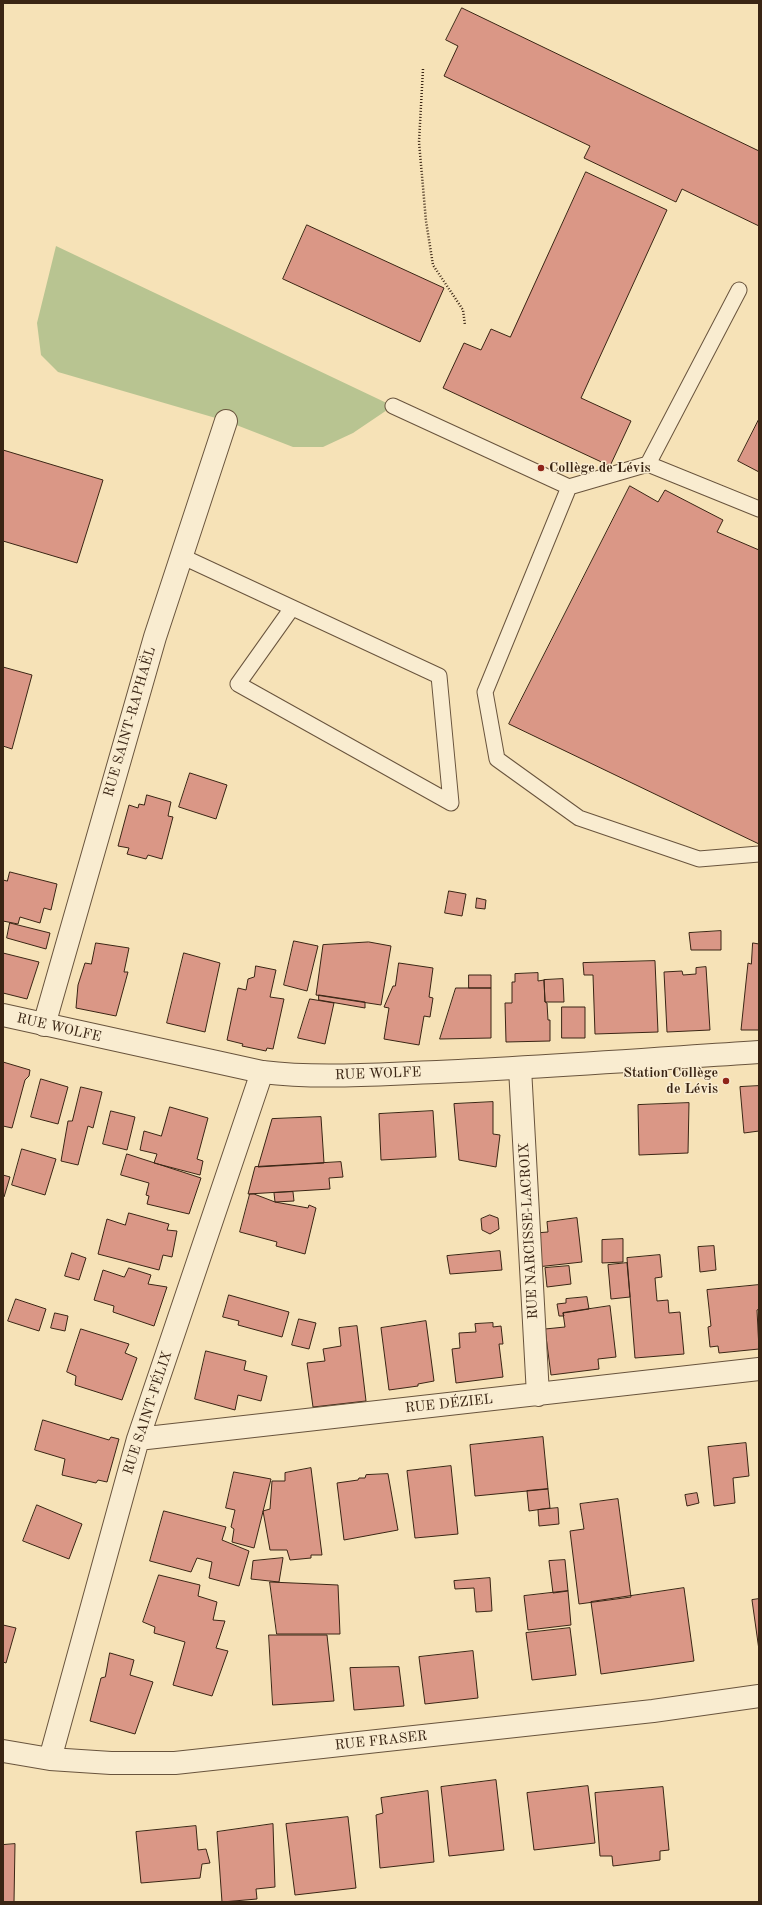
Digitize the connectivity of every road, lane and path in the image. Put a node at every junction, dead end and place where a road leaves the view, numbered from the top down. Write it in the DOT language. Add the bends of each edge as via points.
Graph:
graph roads {
  1 [pos="423,68"];
  2 [pos="739,290"];
  3 [pos="465,325"];
  4 [pos="393,406"];
  5 [pos="226,421"];
  6 [pos="648,464"];
  7 [pos="569,487"];
  8 [pos="759,509"];
  9 [pos="181,556"];
  10 [pos="292,608"];
  11 [pos="759,854"];
  12 [pos="3,1016"];
  13 [pos="44,1026"];
  14 [pos="759,1052"];
  15 [pos="520,1068"];
  16 [pos="262,1072"];
  17 [pos="759,1369"];
  18 [pos="538,1395"];
  19 [pos="138,1438"];
  20 [pos="759,1696"];
  21 [pos="3,1750"];
  22 [pos="50,1758"];
  1 -- 3 [label="path" via="419,142 433,265 463,310"];
  2 -- 6 [label="lane"];
  4 -- 7 [label="lane"];
  5 -- 9 [label="street, RUE SAINT-RAPHAËL"];
  6 -- 7 [label="lane"];
  6 -- 8 [label="lane"];
  7 -- 11 [label="lane" via="485,692 497,759 579,818 698,858"];
  9 -- 10 [label="lane"];
  9 -- 13 [label="street, RUE SAINT-RAPHAËL" via="155,637"];
  10 -- 10 [label="lane" via="439,676 450,803 238,684"];
  12 -- 13 [label="street, RUE WOLFE"];
  13 -- 16 [label="street, RUE WOLFE"];
  14 -- 15 [label="street, RUE WOLFE"];
  15 -- 16 [label="street, RUE WOLFE" via="332,1076 295,1076"];
  15 -- 18 [label="street, RUE NARCISSE-LACROIX"];
  16 -- 19 [label="street, RUE SAINT-FÉLIX"];
  17 -- 18 [label="street, RUE DÉZIEL"];
  18 -- 19 [label="street, RUE DÉZIEL"];
  19 -- 22 [label="street, RUE SAINT-FÉLIX"];
  20 -- 22 [label="street, RUE FRASER" via="653,1711 175,1763 111,1763"];
  21 -- 22 [label="street, RUE FRASER"];
}
